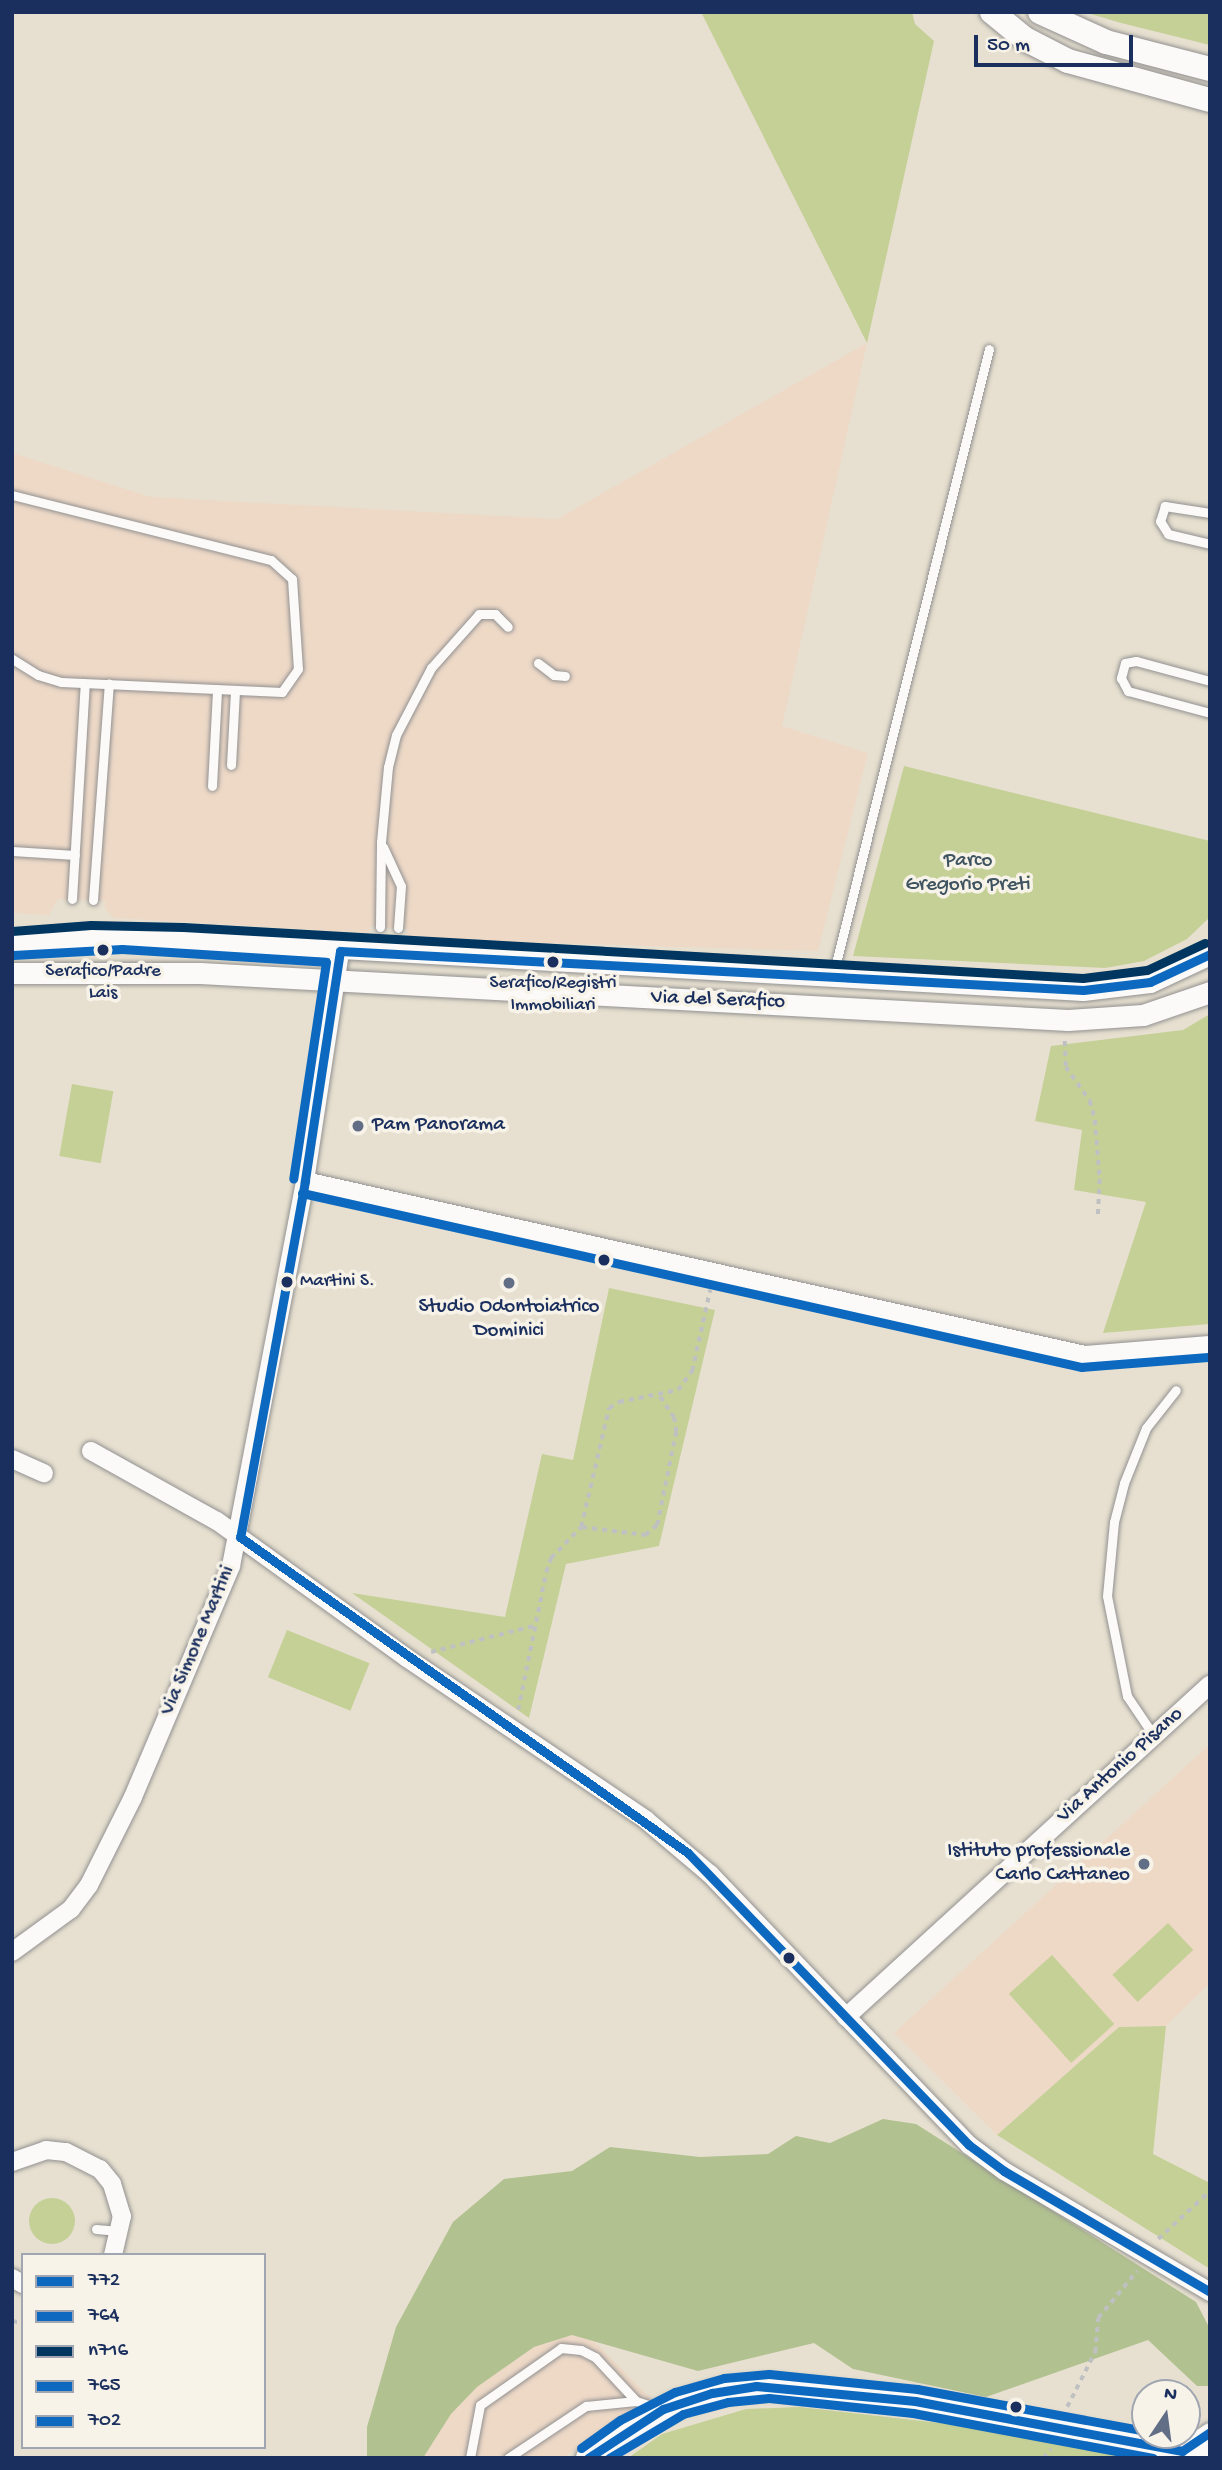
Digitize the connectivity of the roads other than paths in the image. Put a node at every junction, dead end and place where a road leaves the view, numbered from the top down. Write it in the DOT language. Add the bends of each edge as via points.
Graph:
graph roads {
  1 [pos="992,12"];
  2 [pos="1040,12"];
  3 [pos="1210,69"];
  4 [pos="1210,100"];
  5 [pos="989,349"];
  6 [pos="12,495"];
  7 [pos="1210,513"];
  8 [pos="1210,544"];
  9 [pos="508,627"];
  10 [pos="12,659"];
  11 [pos="538,663"];
  12 [pos="565,676"];
  13 [pos="1210,681"];
  14 [pos="85,683"];
  15 [pos="109,684"];
  16 [pos="217,689"];
  17 [pos="235,690"];
  18 [pos="1210,713"];
  19 [pos="231,765"];
  20 [pos="212,786"];
  21 [pos="381,842"];
  22 [pos="12,852"];
  23 [pos="75,855"];
  24 [pos="72,899"];
  25 [pos="93,900"];
  26 [pos="380,927"];
  27 [pos="398,928"];
  28 [pos="12,943"];
  29 [pos="340,951"];
  30 [pos="1210,954"];
  31 [pos="12,973"];
  32 [pos="832,975"];
  33 [pos="335,982"];
  34 [pos="1210,992"];
  35 [pos="305,1181"];
  36 [pos="1210,1345"];
  37 [pos="1176,1390"];
  38 [pos="91,1451"];
  39 [pos="12,1459"];
  40 [pos="44,1473"];
  41 [pos="240,1537"];
  42 [pos="1210,1685"];
  43 [pos="1154,1736"];
  44 [pos="12,1952"];
  45 [pos="846,2017"];
  46 [pos="12,2162"];
  47 [pos="96,2229"];
  48 [pos="122,2232"];
  49 [pos="114,2253"];
  50 [pos="1210,2292"];
  51 [pos="636,2400"];
  52 [pos="663,2409"];
  53 [pos="1210,2432"];
  54 [pos="611,2448"];
  55 [pos="1182,2451"];
  56 [pos="1210,2456"];
  57 [pos="470,2458"];
  58 [pos="508,2458"];
  59 [pos="587,2458"];
  1 -- 4 [label="main road" via="1025,39 1068,61"];
  2 -- 3 [label="main road" via="1105,42"];
  5 -- 32 [label="lane"];
  6 -- 17 [label="lane" via="271,560 283,567 294,591 298,669 282,692"];
  7 -- 8 [label="lane" via="1165,506 1160,521 1168,534"];
  9 -- 21 [label="lane" via="495,614 479,614 431,668 396,735"];
  10 -- 14 [label="lane" via="38,676"];
  11 -- 12 [label="lane" via="554,676"];
  13 -- 18 [label="lane" via="1136,661 1125,663 1121,678 1128,691"];
  14 -- 15 [label="lane"];
  14 -- 23 [label="lane"];
  15 -- 16 [label="lane"];
  15 -- 25 [label="lane"];
  16 -- 17 [label="lane"];
  16 -- 20 [label="lane"];
  17 -- 19 [label="lane"];
  21 -- 26 [label="lane"];
  21 -- 27 [label="lane" via="401,886"];
  22 -- 23 [label="lane"];
  23 -- 24 [label="lane"];
  28 -- 29 [label="street, Via del Serafico" via="132,937"];
  29 -- 32 [label="street, Via del Serafico"];
  29 -- 33 [label="street, Via Simone Martini"];
  30 -- 32 [label="street, Via del Serafico" via="1168,977 1107,989 1031,989"];
  31 -- 33 [label="street, Via del Serafico" via="179,972"];
  33 -- 34 [label="street, Via del Serafico" via="1093,1020 1143,1015"];
  33 -- 35 [label="street, Via Simone Martini"];
  35 -- 36 [label="street" via="1085,1355"];
  35 -- 41 [label="street, Via Simone Martini"];
  37 -- 43 [label="lane" via="1146,1428 1124,1483 1114,1522 1107,1596 1127,1696"];
  38 -- 41 [label="street"];
  39 -- 40 [label="street"];
  41 -- 44 [label="street, Via Simone Martini" via="106,1856 71,1909"];
  41 -- 45 [label="street" via="688,1853"];
  42 -- 43 [label="street, Via Antonio Pisano"];
  43 -- 45 [label="street, Via Antonio Pisano"];
  45 -- 50 [label="street" via="969,2145 1014,2177"];
  46 -- 48 [label="street" via="46,2150 84,2158 113,2184"];
  47 -- 48 [label="lane"];
  48 -- 49 [label="street"];
  51 -- 52 [label="lane"];
  51 -- 57 [label="lane" via="594,2357 561,2348 481,2405"];
  51 -- 58 [label="lane" via="586,2406"];
  52 -- 54 [label="main road"];
  52 -- 55 [label="main road" via="740,2388 809,2388 915,2401"];
  53 -- 55 [label="street"];
  54 -- 59 [label="main road"];
  55 -- 56 [label="main road"];
}
